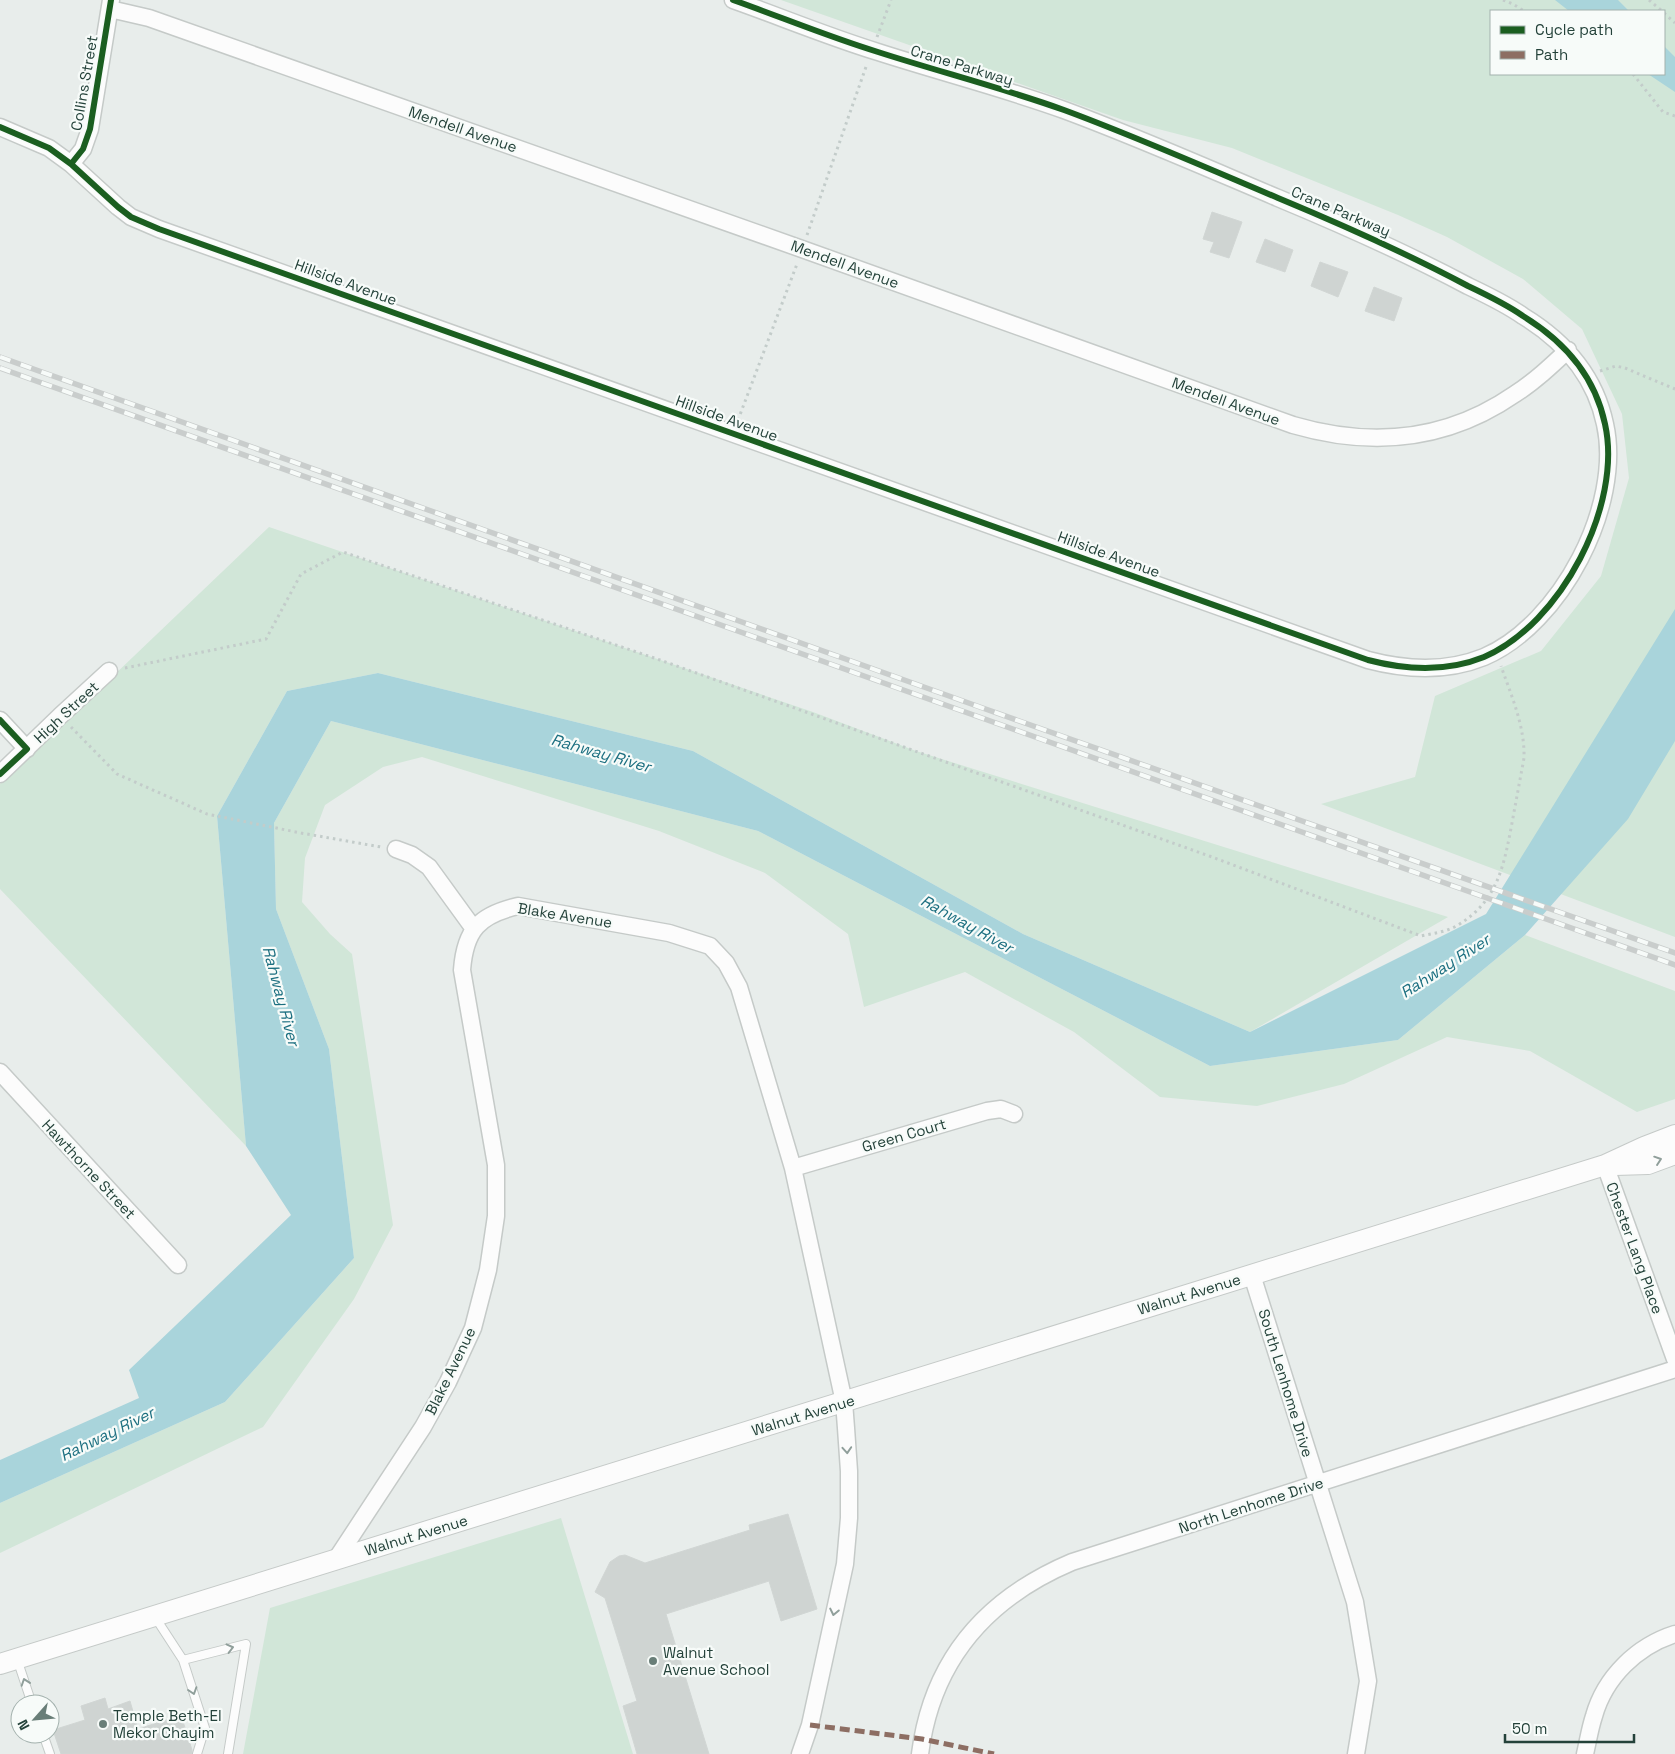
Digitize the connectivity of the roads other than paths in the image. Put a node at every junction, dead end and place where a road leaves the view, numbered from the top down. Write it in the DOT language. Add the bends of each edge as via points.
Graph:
graph roads {
  1 [pos="733,0"];
  2 [pos="110,5"];
  3 [pos="0,127"];
  4 [pos="70,164"];
  5 [pos="1568,350"];
  6 [pos="1471,661"];
  7 [pos="110,671"];
  8 [pos="0,720"];
  9 [pos="27,749"];
  10 [pos="0,774"];
  11 [pos="396,849"];
  12 [pos="474,929"];
  13 [pos="0,1072"];
  14 [pos="1014,1114"];
  15 [pos="1675,1135"];
  16 [pos="1675,1154"];
  17 [pos="1606,1165"];
  18 [pos="793,1168"];
  19 [pos="178,1266"];
  20 [pos="1252,1275"];
  21 [pos="1675,1359"];
  22 [pos="1675,1369"];
  23 [pos="844,1402"];
  24 [pos="1317,1484"];
  25 [pos="335,1561"];
  26 [pos="155,1617"];
  27 [pos="1675,1634"];
  28 [pos="183,1660"];
  29 [pos="8,1662"];
  30 [pos="26,1694"];
  31 [pos="198,1754"];
  32 [pos="228,1754"];
  33 [pos="800,1754"];
  34 [pos="920,1754"];
  35 [pos="1356,1754"];
  36 [pos="1586,1754"];
  1 -- 5 [label="street, Crane Parkway" via="872,50 1060,109 1342,224 1509,307 1541,327"];
  2 -- 4 [label="street, Collins Street" via="90,129 83,149"];
  2 -- 5 [label="street, Mendell Avenue" via="1322,433 1382,439 1414,435 1467,421 1531,383"];
  3 -- 4 [label="street, Hillside Avenue" via="49,148"];
  4 -- 6 [label="street, Hillside Avenue" via="118,208 159,230 1341,651 1399,667 1444,667"];
  5 -- 6 [label="street, Crane Parkway" via="1586,374 1601,408 1608,440 1606,477 1597,518 1562,591 1515,638 1496,651"];
  7 -- 9 [label="street, High Street"];
  8 -- 9 [label="street"];
  9 -- 10 [label="street, High Street"];
  11 -- 12 [label="street" via="412,855 429,868"];
  12 -- 18 [label="street, Blake Avenue" via="499,910 518,906 669,933 710,946 726,962 739,988"];
  12 -- 25 [label="street, Blake Avenue" via="463,951 462,970 496,1166 496,1216 488,1270 473,1328 448,1382 423,1427"];
  13 -- 19 [label="street, Hawthorne Street"];
  14 -- 18 [label="street, Green Court" via="1001,1109 987,1111"];
  15 -- 17 [label="street, Walnut Avenue"];
  17 -- 16 [label="street, Walnut Avenue, one-way" via="1648,1164"];
  17 -- 20 [label="street, Walnut Avenue"];
  17 -- 21 [label="street, Chester Lang Place"];
  18 -- 23 [label="street, Blake Avenue"];
  20 -- 23 [label="street, Walnut Avenue"];
  20 -- 24 [label="street, South Lenhome Drive"];
  22 -- 24 [label="street, North Lenhome Drive"];
  23 -- 25 [label="street, Walnut Avenue"];
  23 -- 33 [label="street, Blake Avenue, one-way" via="849,1480 845,1564 810,1726"];
  24 -- 34 [label="street, North Lenhome Drive" via="1072,1562 1028,1583 990,1613 958,1650 935,1693"];
  24 -- 35 [label="street, South Lenhome Drive" via="1355,1602 1368,1681"];
  25 -- 26 [label="street, Walnut Avenue"];
  26 -- 28 [label="lane"];
  26 -- 29 [label="street, Walnut Avenue"];
  27 -- 36 [label="street" via="1636,1654 1618,1671 1594,1715"];
  28 -- 31 [label="lane, one-way" via="205,1728"];
  28 -- 32 [label="lane, one-way" via="246,1644"];
  30 -- 29 [label="lane, one-way"];
}
